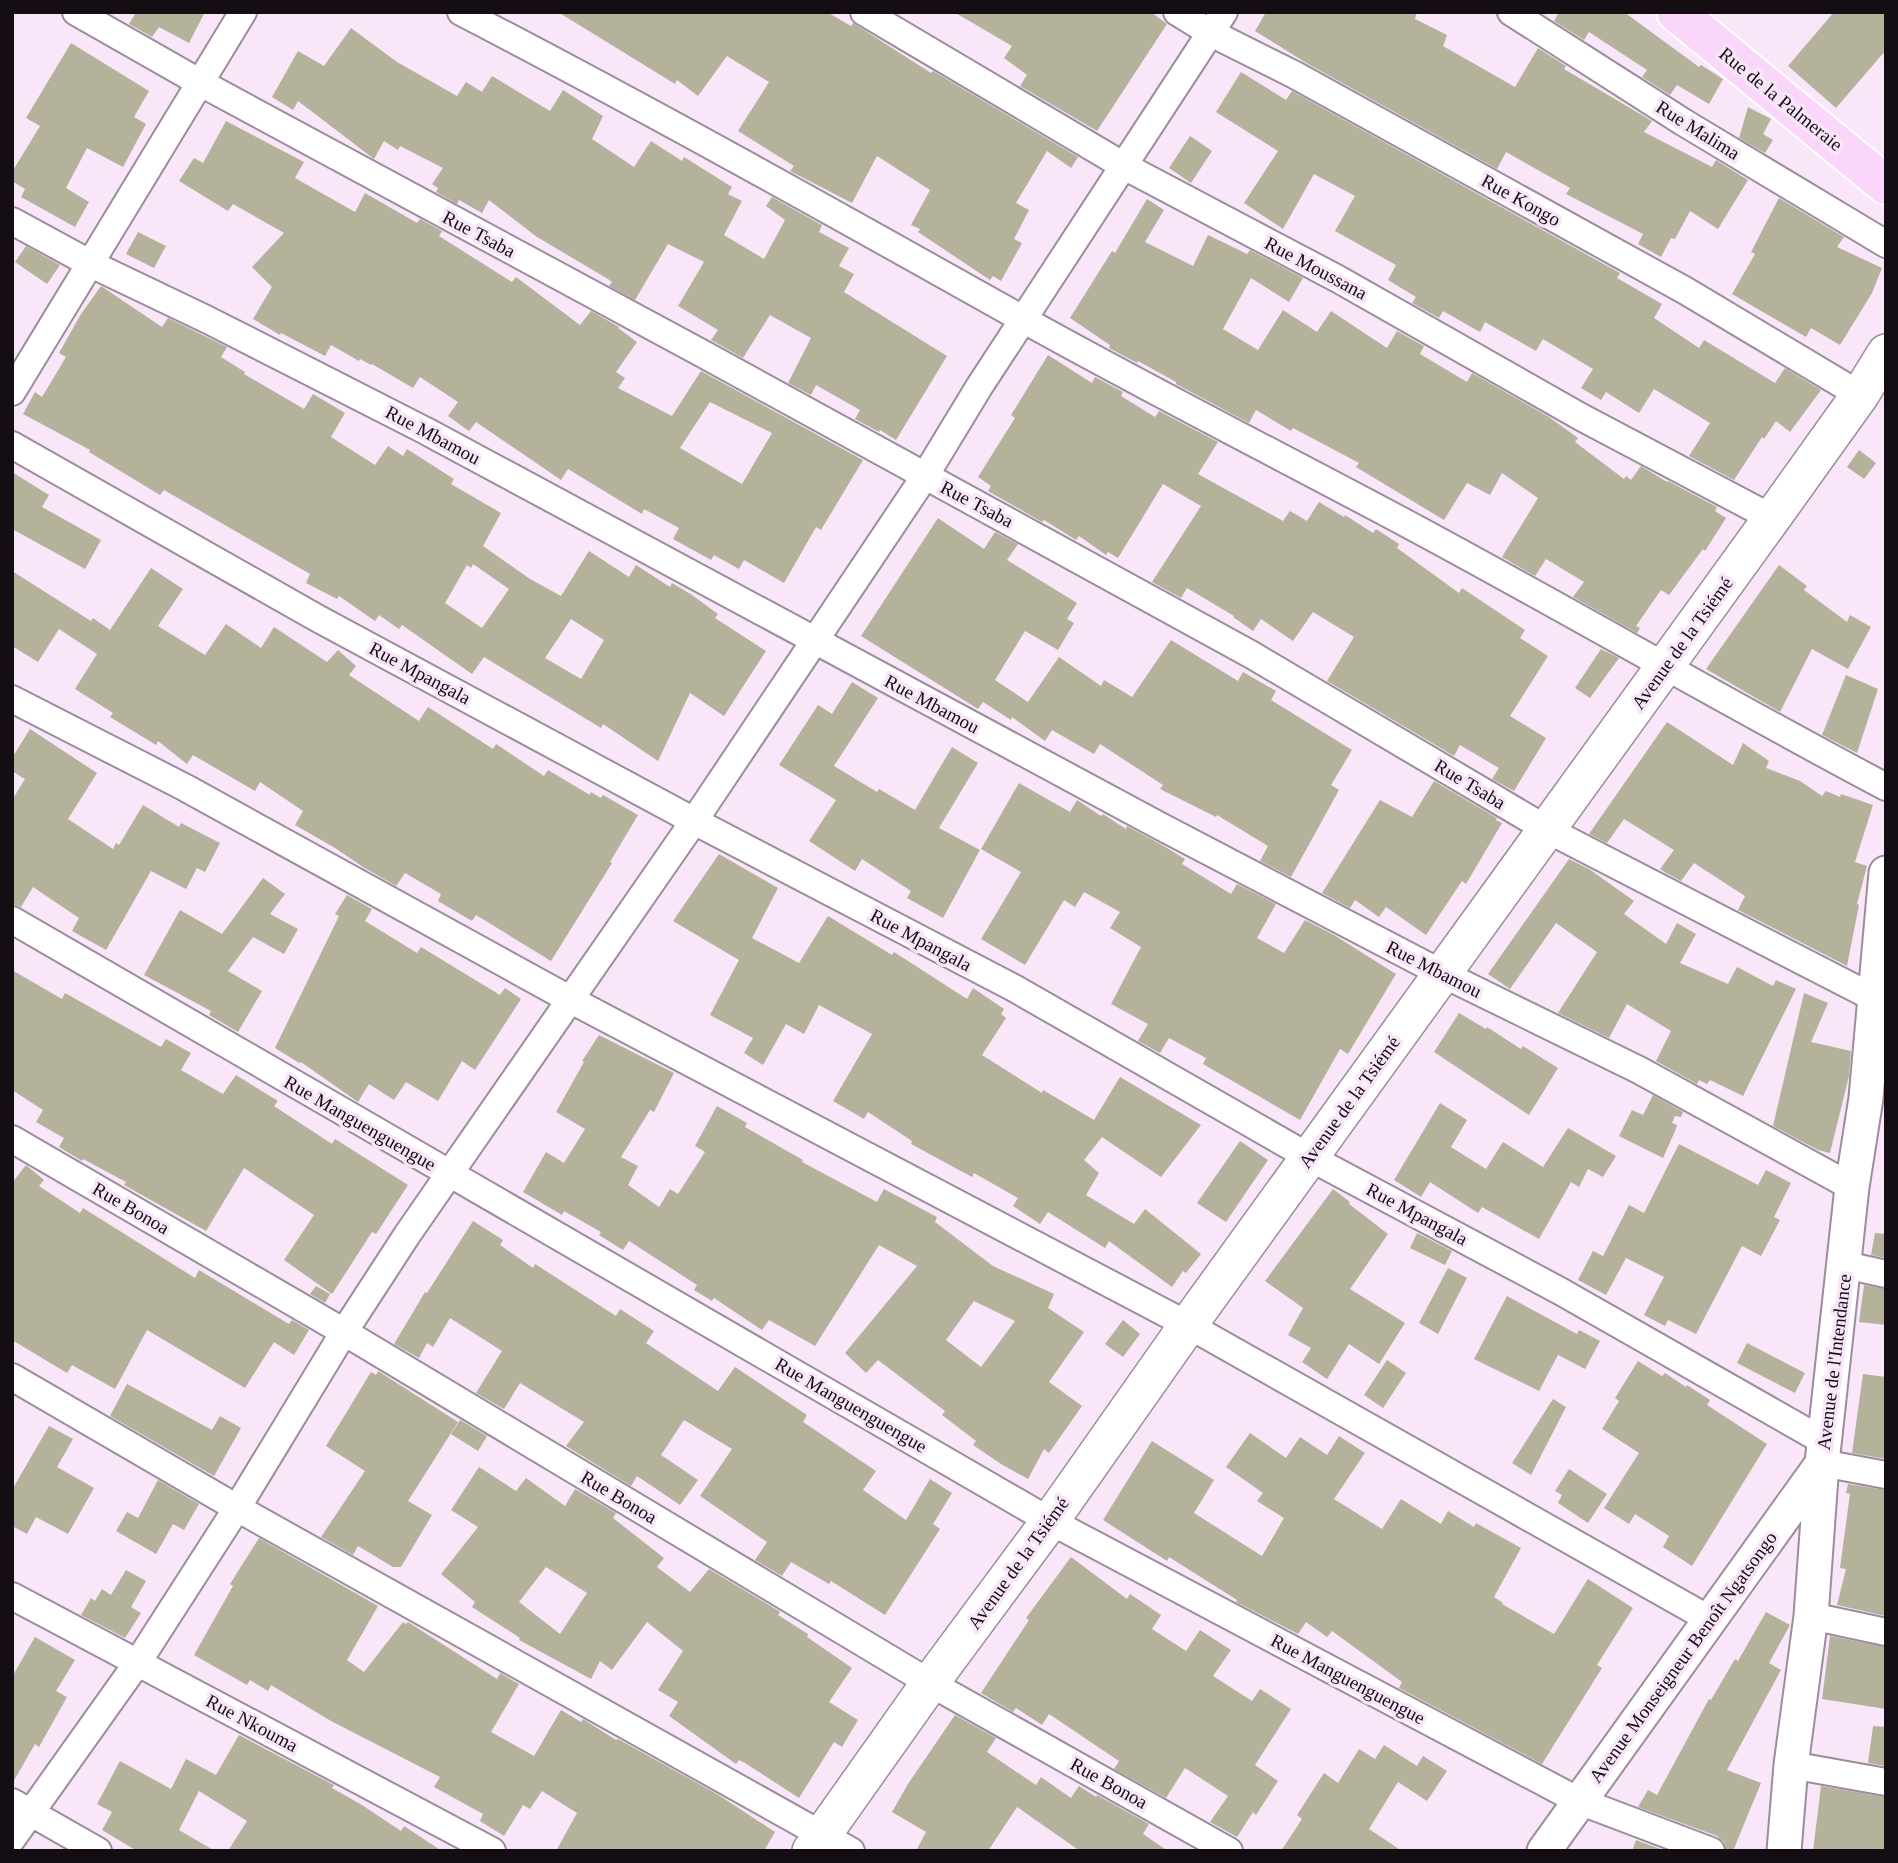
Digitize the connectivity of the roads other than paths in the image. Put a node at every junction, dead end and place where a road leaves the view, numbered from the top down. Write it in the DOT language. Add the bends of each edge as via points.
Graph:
graph roads {
  1 [pos="76,12"];
  2 [pos="243,12"];
  3 [pos="461,12"];
  4 [pos="864,12"];
  5 [pos="1177,12"];
  6 [pos="1511,12"];
  7 [pos="1676,12"];
  8 [pos="1217,23"];
  9 [pos="199,82"];
  10 [pos="1124,166"];
  11 [pos="1886,185"];
  12 [pos="12,221"];
  13 [pos="1886,244"];
  14 [pos="92,264"];
  15 [pos="1024,320"];
  16 [pos="1886,354"];
  17 [pos="12,392"];
  18 [pos="1860,395"];
  19 [pos="12,445"];
  20 [pos="925,476"];
  21 [pos="1772,518"];
  22 [pos="813,641"];
  23 [pos="1664,667"];
  24 [pos="12,699"];
  25 [pos="1886,787"];
  26 [pos="694,821"];
  27 [pos="1548,830"];
  28 [pos="1885,882"];
  29 [pos="12,920"];
  30 [pos="1443,974"];
  31 [pos="1876,999"];
  32 [pos="571,1000"];
  33 [pos="1876,1100"];
  34 [pos="12,1139"];
  35 [pos="1309,1157"];
  36 [pos="448,1174"];
  37 [pos="1852,1187"];
  38 [pos="1845,1265"];
  39 [pos="1886,1274"];
  40 [pos="1188,1325"];
  41 [pos="344,1332"];
  42 [pos="12,1377"];
  43 [pos="1824,1452"];
  44 [pos="1886,1475"];
  45 [pos="237,1508"];
  46 [pos="1050,1521"];
  47 [pos="12,1596"];
  48 [pos="1811,1616"];
  49 [pos="1709,1619"];
  50 [pos="1886,1632"];
  51 [pos="138,1662"];
  52 [pos="930,1683"];
  53 [pos="1791,1765"];
  54 [pos="1886,1782"];
  55 [pos="1579,1801"];
  56 [pos="22,1807"];
  57 [pos="12,1839"];
  58 [pos="828,1845"];
  59 [pos="98,1851"];
  60 [pos="492,1851"];
  61 [pos="1229,1851"];
  62 [pos="1544,1851"];
  63 [pos="1711,1851"];
  64 [pos="1784,1851"];
  1 -- 9 [label="street, Rue Tsaba"];
  2 -- 9 [label="street"];
  3 -- 15 [label="street"];
  4 -- 10 [label="street, Rue Moussana"];
  5 -- 8 [label="street, Rue Kongo"];
  6 -- 13 [label="street, Rue Malima"];
  7 -- 11 [label="main road, Rue de la Palmeraie"];
  8 -- 10 [label="street"];
  8 -- 18 [label="street, Rue Kongo" via="1295,75 1686,291"];
  9 -- 14 [label="street"];
  9 -- 20 [label="street, Rue Tsaba"];
  10 -- 15 [label="street"];
  10 -- 21 [label="street, Rue Moussana"];
  12 -- 14 [label="street, Rue Mbamou"];
  14 -- 17 [label="street"];
  14 -- 22 [label="street, Rue Mbamou" via="426,431"];
  15 -- 20 [label="street"];
  15 -- 23 [label="street" via="1403,521"];
  16 -- 18 [label="main road, Avenue de la Tsiémé"];
  18 -- 21 [label="main road, Avenue de la Tsiémé"];
  19 -- 26 [label="street, Rue Mpangala" via="317,618"];
  20 -- 22 [label="street"];
  20 -- 27 [label="street, Rue Tsaba" via="1252,655"];
  21 -- 23 [label="main road, Avenue de la Tsiémé"];
  22 -- 26 [label="street"];
  22 -- 30 [label="street, Rue Mbamou"];
  23 -- 25 [label="street"];
  23 -- 27 [label="main road, Avenue de la Tsiémé"];
  24 -- 32 [label="street"];
  26 -- 32 [label="street"];
  26 -- 35 [label="street, Rue Mpangala" via="1014,988"];
  27 -- 30 [label="main road, Avenue de la Tsiémé"];
  27 -- 31 [label="street, Rue Tsaba"];
  28 -- 31 [label="street, Avenue de l'Intendance"];
  29 -- 36 [label="street, Rue Manguenguengue"];
  30 -- 35 [label="main road, Avenue de la Tsiémé"];
  30 -- 37 [label="street, Rue Mbamou" via="1639,1070"];
  31 -- 33 [label="street, Avenue de l'Intendance"];
  32 -- 36 [label="street"];
  32 -- 40 [label="street"];
  33 -- 37 [label="street, Avenue de l'Intendance"];
  34 -- 41 [label="street, Rue Bonoa"];
  35 -- 40 [label="main road, Avenue de la Tsiémé"];
  35 -- 43 [label="street, Rue Mpangala" via="1560,1291"];
  36 -- 41 [label="street"];
  36 -- 46 [label="street, Rue Manguenguengue"];
  37 -- 38 [label="street, Avenue de l'Intendance"];
  38 -- 39 [label="street"];
  38 -- 43 [label="street, Avenue de l'Intendance"];
  40 -- 46 [label="main road, Avenue de la Tsiémé"];
  40 -- 49 [label="street"];
  41 -- 45 [label="street"];
  41 -- 52 [label="street, Rue Bonoa"];
  42 -- 45 [label="street"];
  43 -- 44 [label="street, Rue Mpangala"];
  43 -- 48 [label="street, Avenue de l'Intendance"];
  43 -- 49 [label="street, Avenue Monseigneur Benoît Ngatsongo"];
  45 -- 51 [label="street"];
  45 -- 58 [label="street"];
  46 -- 52 [label="main road, Avenue de la Tsiémé"];
  46 -- 55 [label="street, Rue Manguenguengue"];
  47 -- 51 [label="street, Rue Nkouma"];
  48 -- 50 [label="street"];
  48 -- 53 [label="street, Avenue de l'Intendance"];
  49 -- 55 [label="street, Avenue Monseigneur Benoît Ngatsongo"];
  51 -- 56 [label="street"];
  51 -- 60 [label="street, Rue Nkouma"];
  52 -- 58 [label="main road, Avenue de la Tsiémé"];
  52 -- 61 [label="street, Rue Bonoa"];
  53 -- 54 [label="street"];
  53 -- 64 [label="street, Avenue de l'Intendance"];
  55 -- 62 [label="street, Avenue Monseigneur Benoît Ngatsongo"];
  55 -- 63 [label="street, Rue Manguenguengue"];
  56 -- 57 [label="street"];
  56 -- 59 [label="street"];
}
